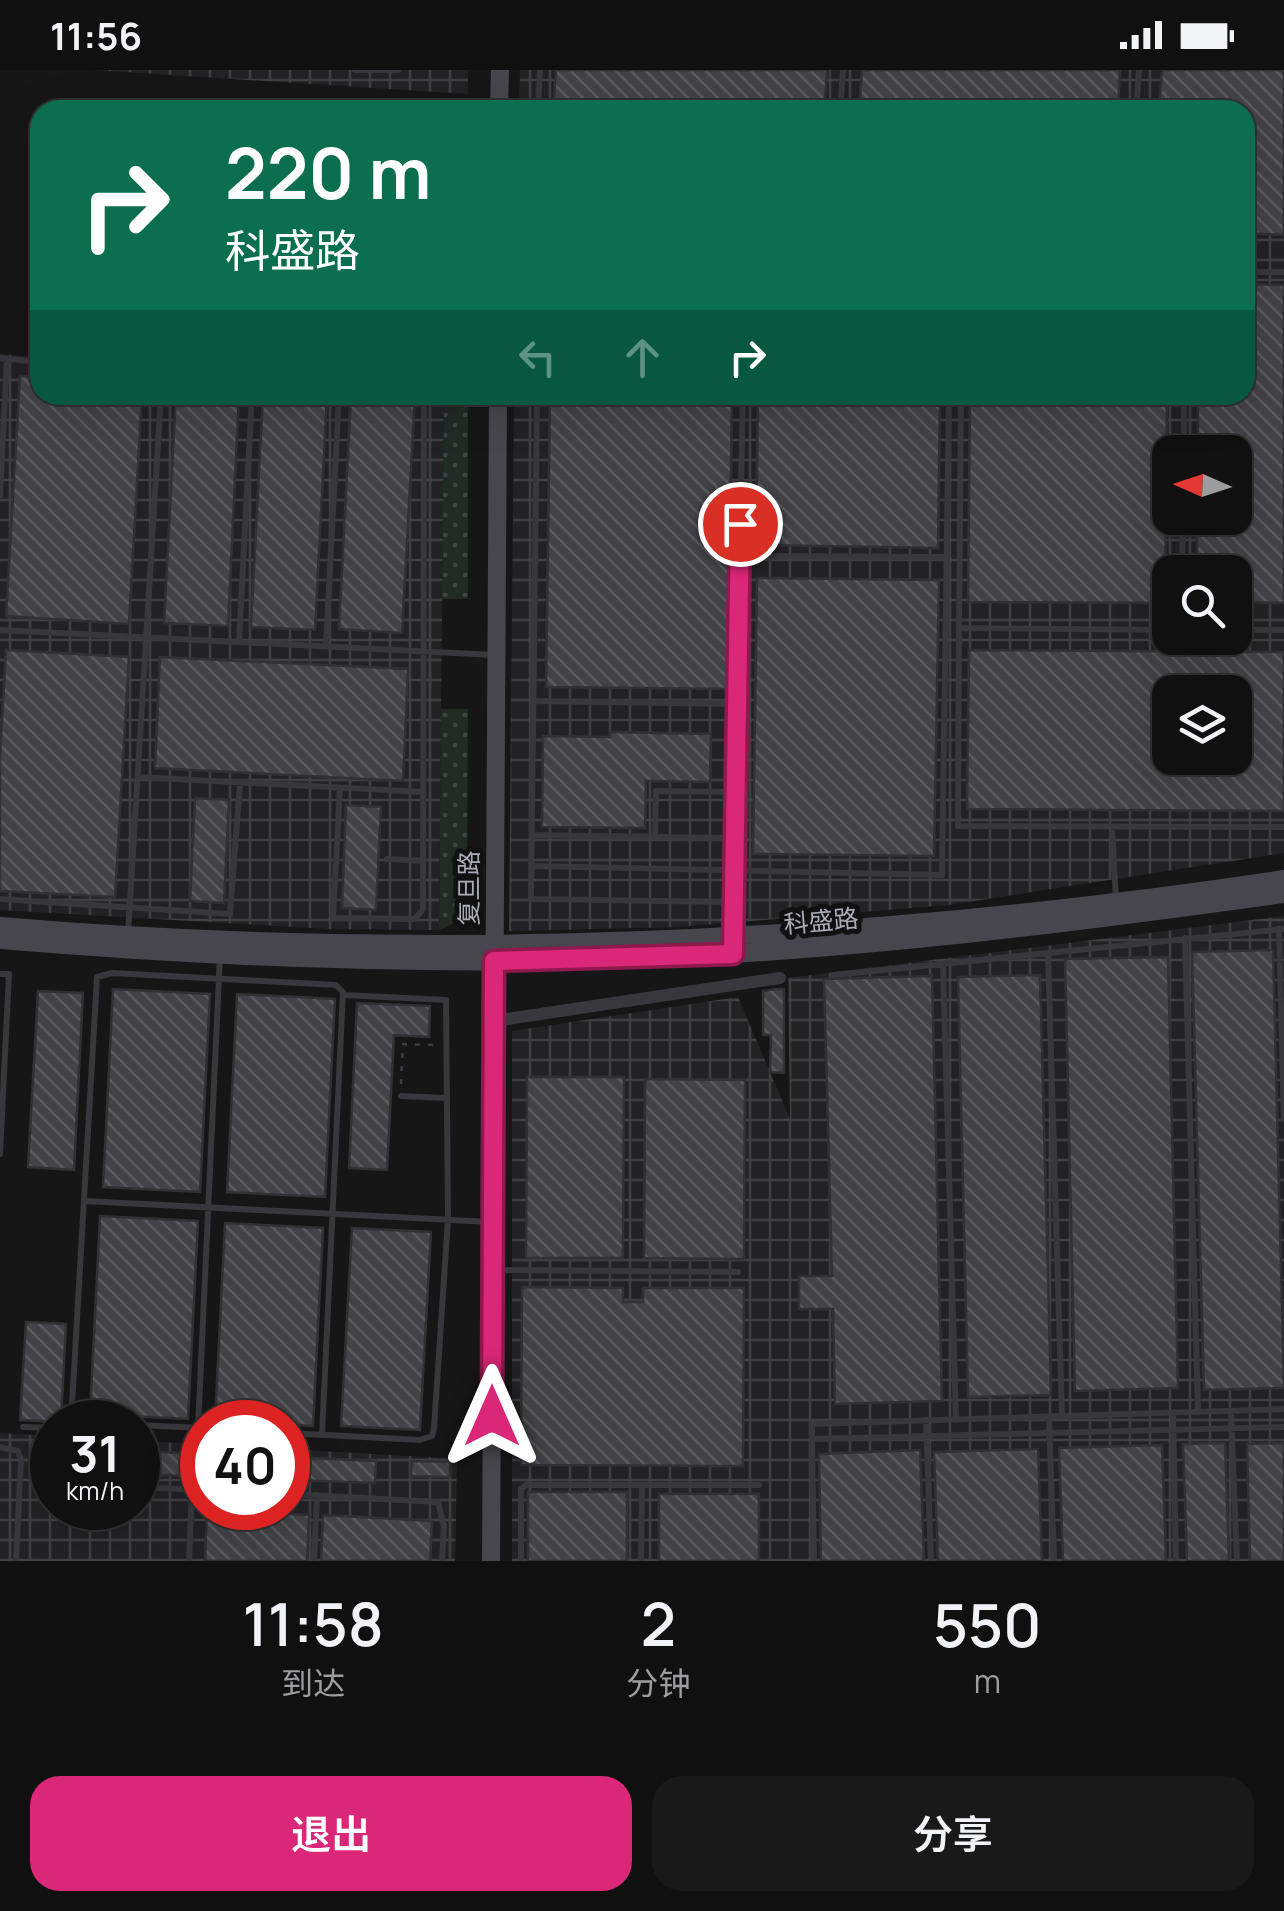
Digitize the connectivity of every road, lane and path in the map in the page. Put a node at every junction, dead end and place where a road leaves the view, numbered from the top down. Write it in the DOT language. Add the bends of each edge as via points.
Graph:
graph roads {
  1 [pos="355,70"];
  2 [pos="398,70"];
  3 [pos="500,70"];
  4 [pos="540,70"];
  5 [pos="844,70"];
  6 [pos="1138,70"];
  7 [pos="500,100"];
  8 [pos="538,100"];
  9 [pos="841,100"];
  10 [pos="1136,100"];
  11 [pos="1255,272"];
  12 [pos="1284,272"];
  13 [pos="4,359"];
  14 [pos="30,361"];
  15 [pos="159,405"];
  16 [pos="251,405"];
  17 [pos="338,405"];
  18 [pos="424,405"];
  19 [pos="498,405"];
  20 [pos="536,405"];
  21 [pos="743,405"];
  22 [pos="949,405"];
  23 [pos="961,405"];
  24 [pos="1184,405"];
  25 [pos="1184,435"];
  26 [pos="0,495"];
  27 [pos="739,556"];
  28 [pos="947,557"];
  29 [pos="959,628"];
  30 [pos="0,630"];
  31 [pos="1152,630"];
  32 [pos="1252,630"];
  33 [pos="1284,630"];
  34 [pos="147,638"];
  35 [pos="239,642"];
  36 [pos="326,646"];
  37 [pos="422,651"];
  38 [pos="496,655"];
  39 [pos="533,700"];
  40 [pos="735,704"];
  41 [pos="138,777"];
  42 [pos="240,782"];
  43 [pos="340,788"];
  44 [pos="422,792"];
  45 [pos="733,792"];
  46 [pos="1112,826"];
  47 [pos="1284,827"];
  48 [pos="532,835"];
  49 [pos="656,837"];
  50 [pos="732,838"];
  51 [pos="387,859"];
  52 [pos="422,861"];
  53 [pos="532,866"];
  54 [pos="731,871"];
  55 [pos="1284,878"];
  56 [pos="1284,894"];
  57 [pos="0,899"];
  58 [pos="731,902"];
  59 [pos="130,908"];
  60 [pos="1116,909"];
  61 [pos="0,926"];
  62 [pos="1282,929"];
  63 [pos="1185,938"];
  64 [pos="0,940"];
  65 [pos="128,943"];
  66 [pos="732,946"];
  67 [pos="220,948"];
  68 [pos="494,953"];
  69 [pos="1048,954"];
  70 [pos="942,965"];
  71 [pos="0,974"];
  72 [pos="833,975"];
  73 [pos="218,978"];
  74 [pos="780,978"];
  75 [pos="344,995"];
  76 [pos="494,1021"];
  77 [pos="446,1046"];
  78 [pos="400,1096"];
  79 [pos="446,1098"];
  80 [pos="1284,1119"];
  81 [pos="0,1154"];
  82 [pos="84,1201"];
  83 [pos="210,1206"];
  84 [pos="333,1212"];
  85 [pos="448,1219"];
  86 [pos="492,1222"];
  87 [pos="492,1270"];
  88 [pos="738,1272"];
  89 [pos="73,1400"];
  90 [pos="201,1400"];
  91 [pos="1284,1409"];
  92 [pos="1232,1411"];
  93 [pos="1198,1412"];
  94 [pos="1173,1413"];
  95 [pos="1049,1416"];
  96 [pos="1062,1416"];
  97 [pos="926,1420"];
  98 [pos="956,1420"];
  99 [pos="23,1427"];
  100 [pos="30,1427"];
  101 [pos="1284,1427"];
  102 [pos="1232,1428"];
  103 [pos="1173,1430"];
  104 [pos="1050,1433"];
  105 [pos="310,1434"];
  106 [pos="322,1434"];
  107 [pos="927,1436"];
  108 [pos="812,1439"];
  109 [pos="0,1448"];
  110 [pos="759,1485"];
  111 [pos="642,1487"];
  112 [pos="310,1495"];
  113 [pos="317,1495"];
  114 [pos="190,1530"];
  115 [pos="16,1561"];
  116 [pos="189,1561"];
  117 [pos="314,1561"];
  118 [pos="442,1561"];
  119 [pos="491,1561"];
  120 [pos="521,1561"];
  121 [pos="641,1561"];
  122 [pos="814,1561"];
  123 [pos="931,1561"];
  124 [pos="1054,1561"];
  125 [pos="1176,1561"];
  126 [pos="1237,1561"];
  1 -- 2 [label="lane"];
  3 -- 7 [label="street"];
  4 -- 8 [label="lane"];
  5 -- 9 [label="lane"];
  6 -- 10 [label="lane"];
  11 -- 12 [label="lane"];
  13 -- 14 [label="lane"];
  13 -- 26 [label="lane"];
  15 -- 34 [label="lane"];
  16 -- 35 [label="lane"];
  17 -- 36 [label="lane"];
  18 -- 37 [label="lane"];
  19 -- 38 [label="street, 复旦路"];
  20 -- 39 [label="lane"];
  21 -- 27 [label="lane"];
  22 -- 28 [label="lane"];
  23 -- 29 [label="lane"];
  24 -- 25 [label="lane"];
  27 -- 28 [label="lane"];
  27 -- 40 [label="lane"];
  28 -- 54 [label="lane" via="942,875"];
  29 -- 31 [label="lane"];
  29 -- 46 [label="lane" via="958,826"];
  30 -- 34 [label="lane"];
  32 -- 33 [label="lane"];
  34 -- 35 [label="lane"];
  34 -- 41 [label="lane"];
  35 -- 36 [label="lane"];
  36 -- 37 [label="lane"];
  37 -- 38 [label="lane"];
  37 -- 44 [label="lane"];
  38 -- 68 [label="street, 复旦路"];
  39 -- 40 [label="lane"];
  39 -- 48 [label="lane"];
  40 -- 45 [label="lane"];
  41 -- 42 [label="lane"];
  41 -- 59 [label="lane"];
  42 -- 43 [label="lane"];
  42 -- 59 [label="lane" via="230,914"];
  43 -- 44 [label="lane"];
  43 -- 52 [label="lane" via="334,918 416,920 423,909"];
  44 -- 52 [label="lane"];
  45 -- 49 [label="lane" via="656,791"];
  45 -- 50 [label="lane"];
  46 -- 47 [label="lane"];
  46 -- 60 [label="lane"];
  48 -- 49 [label="lane"];
  48 -- 53 [label="lane"];
  49 -- 50 [label="lane"];
  50 -- 54 [label="lane"];
  51 -- 52 [label="lane"];
  53 -- 54 [label="lane"];
  53 -- 58 [label="lane" via="531,899"];
  54 -- 58 [label="lane"];
  55 -- 60 [label="street, 科盛路"];
  56 -- 60 [label="street, 科盛路"];
  57 -- 59 [label="lane"];
  58 -- 66 [label="lane"];
  59 -- 65 [label="lane"];
  60 -- 66 [label="street, 科盛路"];
  61 -- 65 [label="street, 科盛路"];
  62 -- 63 [label="lane"];
  62 -- 80 [label="lane"];
  63 -- 69 [label="lane"];
  63 -- 93 [label="lane"];
  64 -- 65 [label="street, 科盛路"];
  65 -- 67 [label="street, 科盛路"];
  66 -- 68 [label="street, 科盛路"];
  67 -- 68 [label="street, 科盛路"];
  67 -- 73 [label="lane"];
  68 -- 76 [label="street, 复旦路"];
  69 -- 70 [label="lane"];
  69 -- 96 [label="lane"];
  70 -- 72 [label="lane"];
  70 -- 98 [label="lane"];
  71 -- 81 [label="lane" via="10,974"];
  73 -- 75 [label="lane" via="336,985"];
  73 -- 82 [label="lane" via="112,972 97,977"];
  73 -- 83 [label="lane"];
  74 -- 76 [label="street"];
  75 -- 77 [label="lane" via="446,1000"];
  75 -- 84 [label="lane"];
  76 -- 86 [label="street, 复旦路"];
  77 -- 78 [label="path" via="403,1044"];
  77 -- 79 [label="lane"];
  78 -- 79 [label="lane"];
  79 -- 85 [label="lane"];
  82 -- 83 [label="lane"];
  82 -- 89 [label="lane"];
  83 -- 84 [label="lane"];
  83 -- 90 [label="lane"];
  84 -- 85 [label="lane"];
  84 -- 106 [label="lane"];
  85 -- 86 [label="lane"];
  85 -- 106 [label="lane" via="432,1436"];
  86 -- 87 [label="street, 复旦路"];
  87 -- 88 [label="lane"];
  87 -- 119 [label="street, 复旦路"];
  91 -- 92 [label="lane"];
  92 -- 93 [label="lane"];
  92 -- 102 [label="lane"];
  93 -- 94 [label="lane"];
  94 -- 96 [label="lane"];
  94 -- 103 [label="lane"];
  95 -- 96 [label="lane"];
  95 -- 98 [label="lane"];
  95 -- 104 [label="lane"];
  97 -- 98 [label="lane"];
  97 -- 107 [label="lane"];
  97 -- 108 [label="lane" via="812,1424"];
  99 -- 100 [label="lane"];
  101 -- 102 [label="lane"];
  102 -- 103 [label="lane"];
  102 -- 126 [label="lane"];
  103 -- 104 [label="lane"];
  103 -- 125 [label="lane"];
  104 -- 107 [label="lane"];
  104 -- 124 [label="lane"];
  105 -- 106 [label="lane"];
  107 -- 108 [label="lane"];
  107 -- 123 [label="lane"];
  108 -- 122 [label="lane"];
  109 -- 115 [label="lane" via="18,1451 22,1460"];
  110 -- 111 [label="lane"];
  111 -- 120 [label="lane" via="526,1485"];
  111 -- 121 [label="lane"];
  112 -- 113 [label="lane"];
  113 -- 117 [label="lane"];
  113 -- 118 [label="lane" via="438,1502"];
  114 -- 116 [label="lane"];
}
